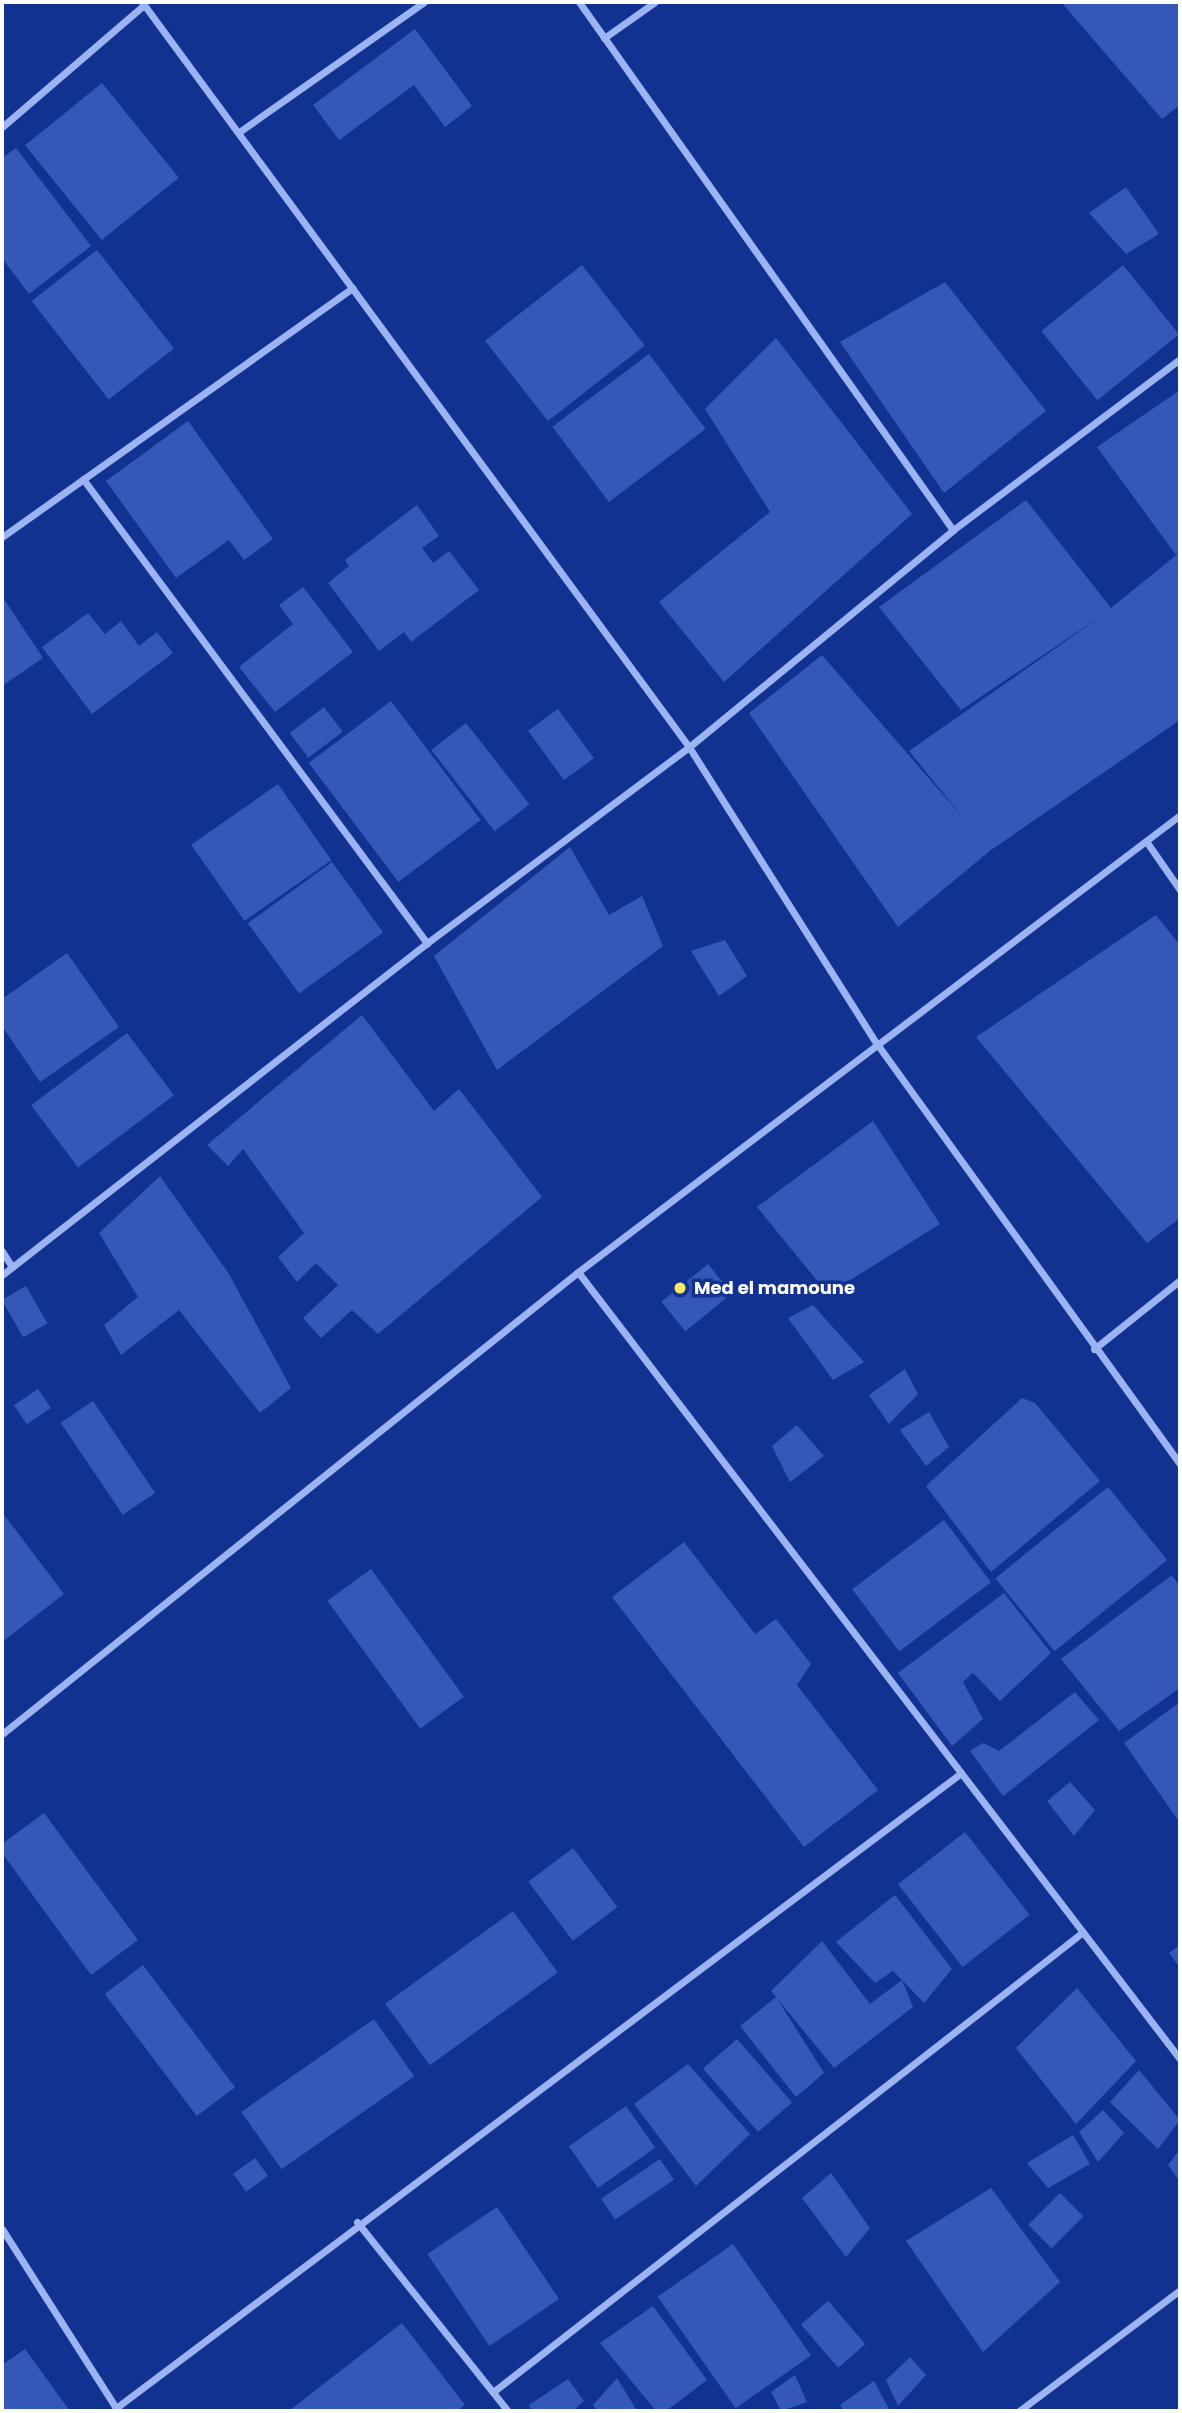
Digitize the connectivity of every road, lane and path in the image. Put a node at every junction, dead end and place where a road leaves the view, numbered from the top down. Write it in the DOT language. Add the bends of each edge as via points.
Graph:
graph roads {
  1 [pos="424,2"];
  2 [pos="579,2"];
  3 [pos="655,2"];
  4 [pos="143,3"];
  5 [pos="604,38"];
  6 [pos="2,127"];
  7 [pos="239,132"];
  8 [pos="352,288"];
  9 [pos="1180,359"];
  10 [pos="83,479"];
  11 [pos="953,530"];
  12 [pos="2,537"];
  13 [pos="689,747"];
  14 [pos="1180,815"];
  15 [pos="1146,841"];
  16 [pos="1180,890"];
  17 [pos="427,943"];
  18 [pos="877,1044"];
  19 [pos="2,1251"];
  20 [pos="12,1267"];
  21 [pos="578,1272"];
  22 [pos="2,1275"];
  23 [pos="1180,1280"];
  24 [pos="1094,1349"];
  25 [pos="1180,1464"];
  26 [pos="2,1734"];
  27 [pos="961,1773"];
  28 [pos="1083,1933"];
  29 [pos="1180,2059"];
  30 [pos="357,2222"];
  31 [pos="2,2229"];
  32 [pos="1180,2290"];
  33 [pos="493,2392"];
  34 [pos="117,2409"];
  35 [pos="508,2411"];
  36 [pos="1019,2411"];
  1 -- 7 [label="street"];
  2 -- 5 [label="street"];
  3 -- 5 [label="street"];
  4 -- 6 [label="street"];
  4 -- 7 [label="street"];
  5 -- 11 [label="street"];
  7 -- 8 [label="street"];
  8 -- 10 [label="street"];
  8 -- 13 [label="street"];
  9 -- 11 [label="street"];
  10 -- 12 [label="street"];
  10 -- 17 [label="street"];
  11 -- 13 [label="street"];
  13 -- 17 [label="street"];
  13 -- 18 [label="street"];
  14 -- 15 [label="street"];
  15 -- 16 [label="street"];
  15 -- 18 [label="street"];
  17 -- 20 [label="street"];
  18 -- 21 [label="street"];
  18 -- 24 [label="street"];
  19 -- 20 [label="street"];
  20 -- 22 [label="street"];
  21 -- 26 [label="street"];
  21 -- 27 [label="street"];
  23 -- 24 [label="street"];
  24 -- 25 [label="street"];
  27 -- 28 [label="street"];
  27 -- 30 [label="street"];
  28 -- 29 [label="street"];
  28 -- 33 [label="street"];
  30 -- 33 [label="street"];
  30 -- 34 [label="street"];
  31 -- 34 [label="street"];
  32 -- 36 [label="street"];
  33 -- 35 [label="street"];
}
